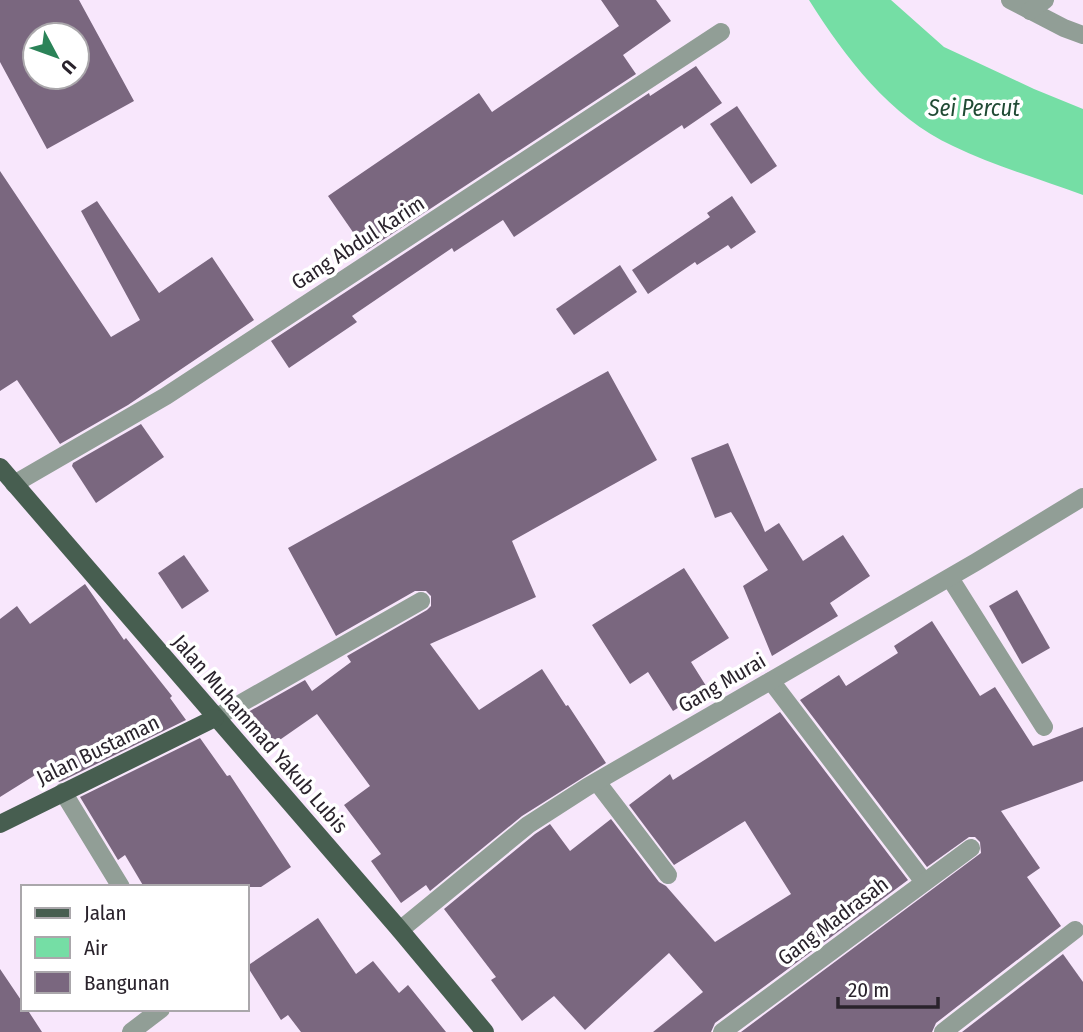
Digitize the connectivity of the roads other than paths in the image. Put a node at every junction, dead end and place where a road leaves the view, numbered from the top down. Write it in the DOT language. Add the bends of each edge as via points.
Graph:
graph roads {
  1 [pos="1010,0"];
  2 [pos="1038,5"];
  3 [pos="721,32"];
  4 [pos="1083,35"];
  5 [pos="0,467"];
  6 [pos="14,484"];
  7 [pos="1083,497"];
  8 [pos="950,578"];
  9 [pos="421,601"];
  10 [pos="771,681"];
  11 [pos="215,718"];
  12 [pos="1044,727"];
  13 [pos="597,782"];
  14 [pos="63,792"];
  15 [pos="0,824"];
  16 [pos="971,848"];
  17 [pos="668,875"];
  18 [pos="924,882"];
  19 [pos="120,885"];
  20 [pos="400,930"];
  21 [pos="1075,930"];
  22 [pos="158,1011"];
  23 [pos="131,1032"];
  24 [pos="485,1032"];
  25 [pos="722,1032"];
  26 [pos="943,1032"];
  1 -- 2 [label="street"];
  2 -- 4 [label="street" via="1064,28"];
  3 -- 6 [label="street, Gang Abdul Karim" via="166,396"];
  5 -- 6 [label="main road, Jalan Muhammad Yakub Lubis"];
  6 -- 11 [label="main road, Jalan Muhammad Yakub Lubis"];
  7 -- 8 [label="street, Gang Murai"];
  8 -- 10 [label="street, Gang Murai"];
  8 -- 12 [label="street"];
  9 -- 11 [label="street"];
  10 -- 13 [label="street, Gang Murai"];
  10 -- 18 [label="street"];
  11 -- 14 [label="main road, Jalan Bustaman"];
  11 -- 20 [label="main road, Jalan Muhammad Yakub Lubis"];
  13 -- 17 [label="street"];
  13 -- 20 [label="street, Gang Murai" via="528,825"];
  14 -- 15 [label="main road, Jalan Bustaman"];
  14 -- 19 [label="street"];
  16 -- 18 [label="street, Gang Madrasah"];
  18 -- 25 [label="street, Gang Madrasah"];
  20 -- 24 [label="main road, Jalan Muhammad Yakub Lubis"];
  21 -- 26 [label="street"];
  22 -- 23 [label="street"];
}
